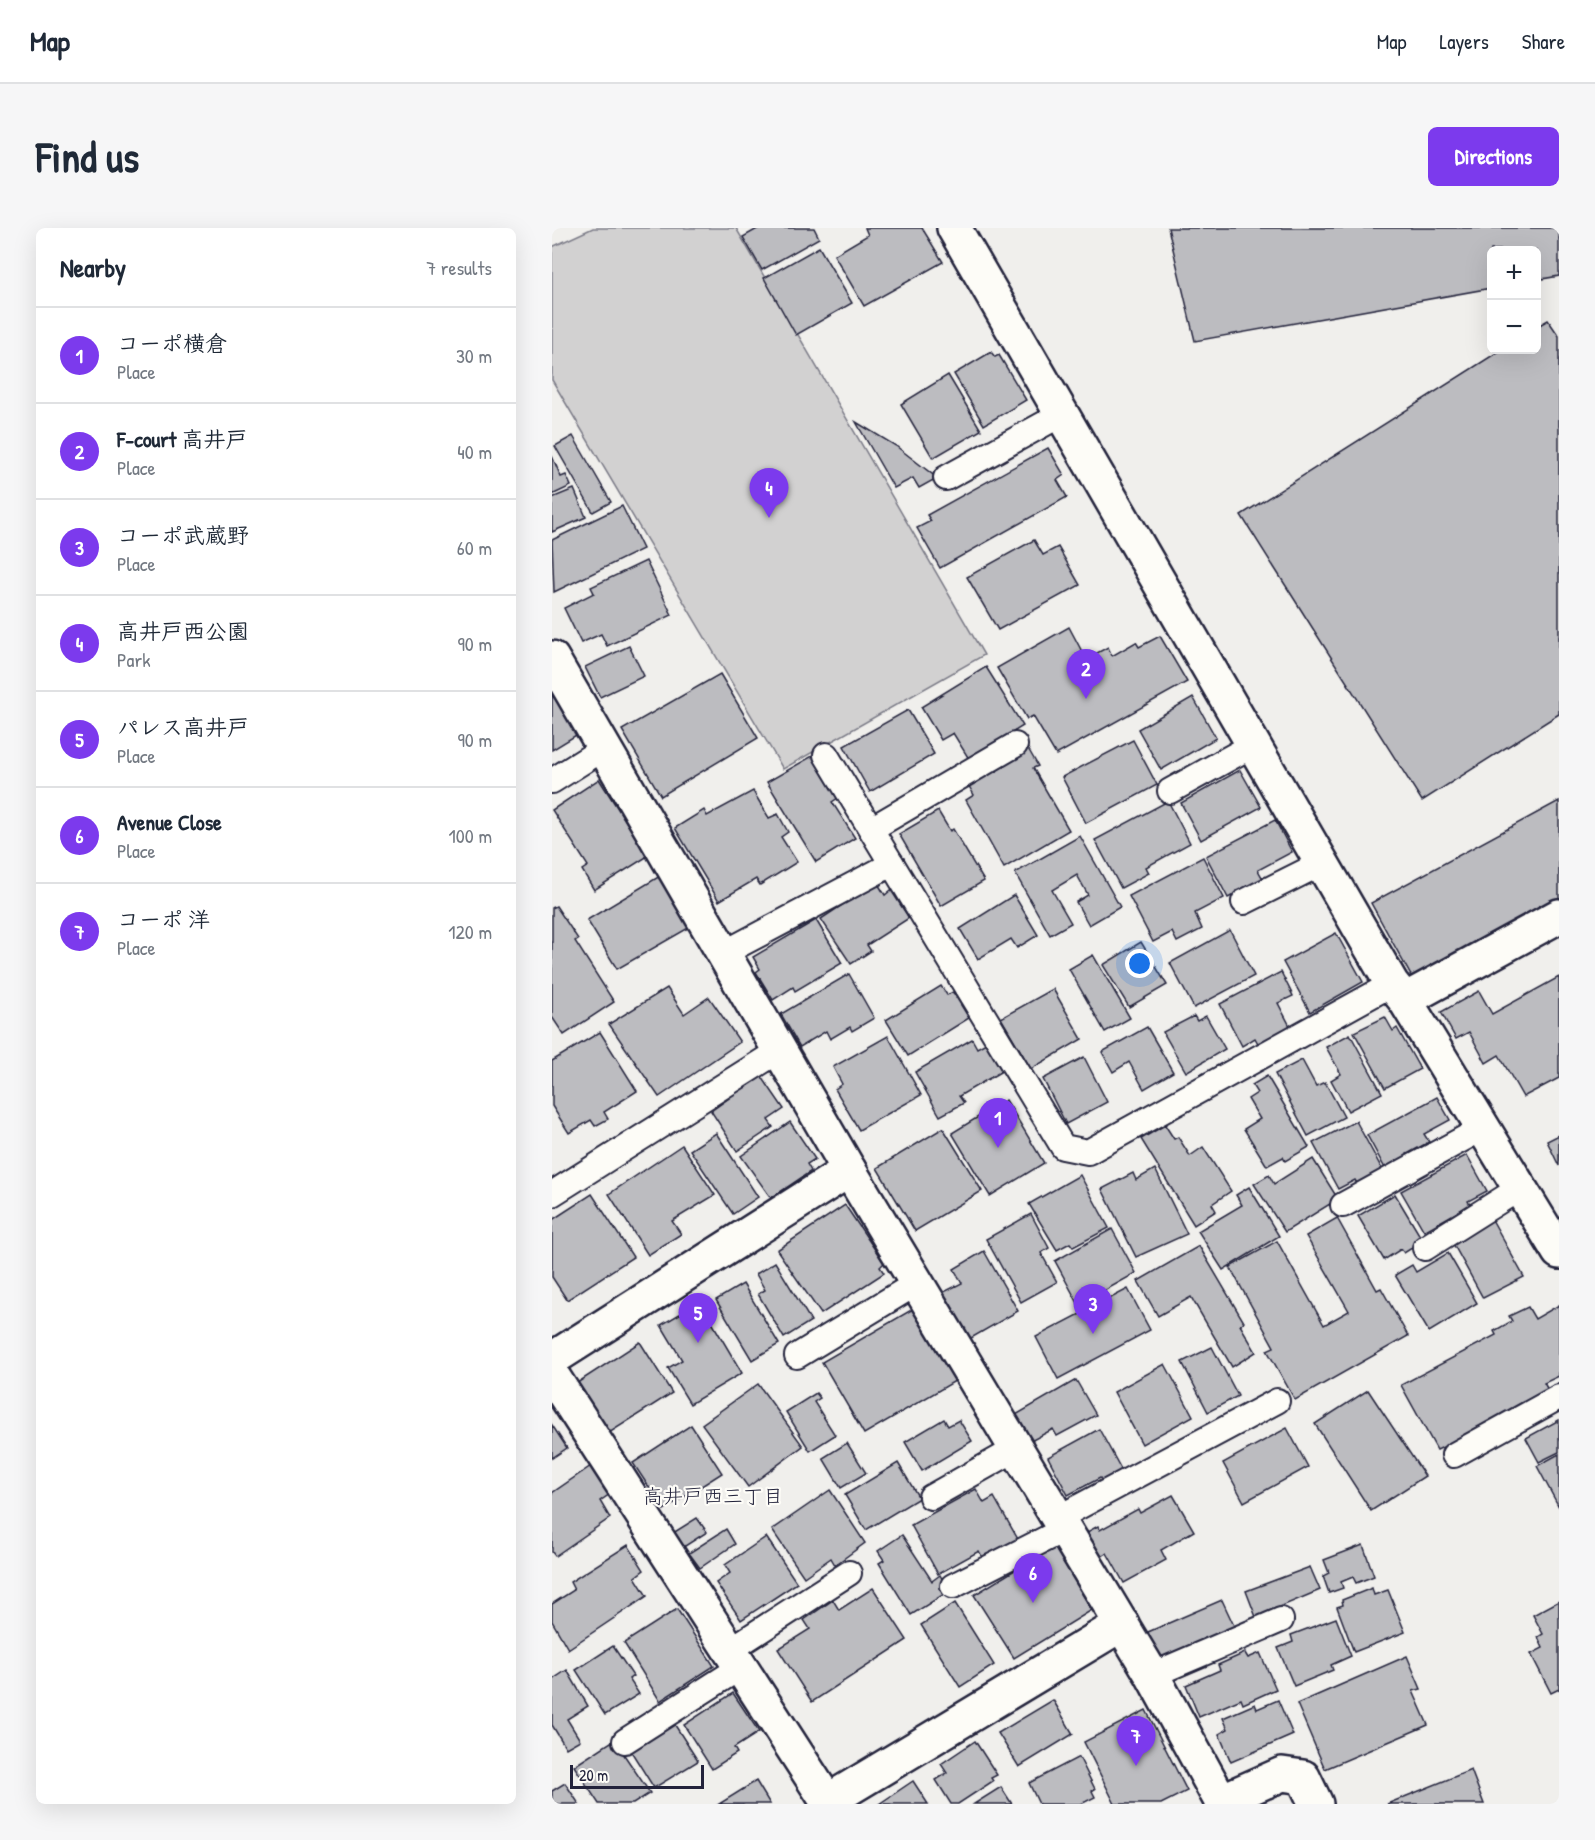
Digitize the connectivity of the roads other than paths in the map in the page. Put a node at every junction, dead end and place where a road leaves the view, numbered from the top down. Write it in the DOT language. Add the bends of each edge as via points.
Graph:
graph roads {
  1 [pos="954,228"];
  2 [pos="1062,414"];
  3 [pos="946,478"];
  4 [pos="552,658"];
  5 [pos="1016,745"];
  6 [pos="1253,745"];
  7 [pos="604,748"];
  8 [pos="826,755"];
  9 [pos="552,781"];
  10 [pos="1170,791"];
  11 [pos="871,829"];
  12 [pos="1322,863"];
  13 [pos="892,864"];
  14 [pos="1244,902"];
  15 [pos="1559,916"];
  16 [pos="724,953"];
  17 [pos="1398,992"];
  18 [pos="780,1050"];
  19 [pos="1483,1128"];
  20 [pos="849,1170"];
  21 [pos="1520,1188"];
  22 [pos="552,1194"];
  23 [pos="1343,1205"];
  24 [pos="1425,1248"];
  25 [pos="1559,1252"];
  26 [pos="917,1282"];
  27 [pos="797,1356"];
  28 [pos="552,1359"];
  29 [pos="552,1375"];
  30 [pos="1559,1397"];
  31 [pos="1276,1401"];
  32 [pos="1016,1449"];
  33 [pos="1454,1455"];
  34 [pos="931,1497"];
  35 [pos="1061,1524"];
  36 [pos="849,1573"];
  37 [pos="953,1586"];
  38 [pos="1281,1620"];
  39 [pos="1122,1624"];
  40 [pos="735,1658"];
  41 [pos="1152,1675"];
  42 [pos="625,1741"];
  43 [pos="828,1803"];
  44 [pos="1316,1804"];
  1 -- 2 [label="street"];
  2 -- 3 [label="lane"];
  2 -- 6 [label="street"];
  4 -- 7 [label="street"];
  5 -- 11 [label="lane"];
  6 -- 10 [label="lane"];
  6 -- 12 [label="street"];
  7 -- 9 [label="lane"];
  7 -- 16 [label="street"];
  8 -- 11 [label="lane"];
  11 -- 13 [label="lane"];
  12 -- 14 [label="lane"];
  12 -- 17 [label="street"];
  13 -- 16 [label="lane"];
  13 -- 17 [label="lane" via="1063,1147 1088,1152"];
  15 -- 17 [label="street"];
  16 -- 18 [label="street"];
  17 -- 19 [label="street"];
  18 -- 20 [label="street"];
  18 -- 22 [label="lane"];
  19 -- 21 [label="street"];
  19 -- 23 [label="lane"];
  20 -- 26 [label="street"];
  20 -- 28 [label="street"];
  21 -- 24 [label="lane"];
  21 -- 25 [label="street"];
  26 -- 27 [label="lane"];
  26 -- 32 [label="street"];
  29 -- 40 [label="street"];
  30 -- 33 [label="lane"];
  31 -- 35 [label="lane"];
  32 -- 34 [label="lane"];
  32 -- 35 [label="street"];
  35 -- 37 [label="lane"];
  35 -- 39 [label="street"];
  36 -- 40 [label="lane"];
  38 -- 41 [label="lane"];
  39 -- 41 [label="street"];
  39 -- 43 [label="street"];
  40 -- 42 [label="lane"];
  40 -- 43 [label="street"];
  41 -- 44 [label="street" via="1221,1801 1282,1774 1303,1777"];
}
